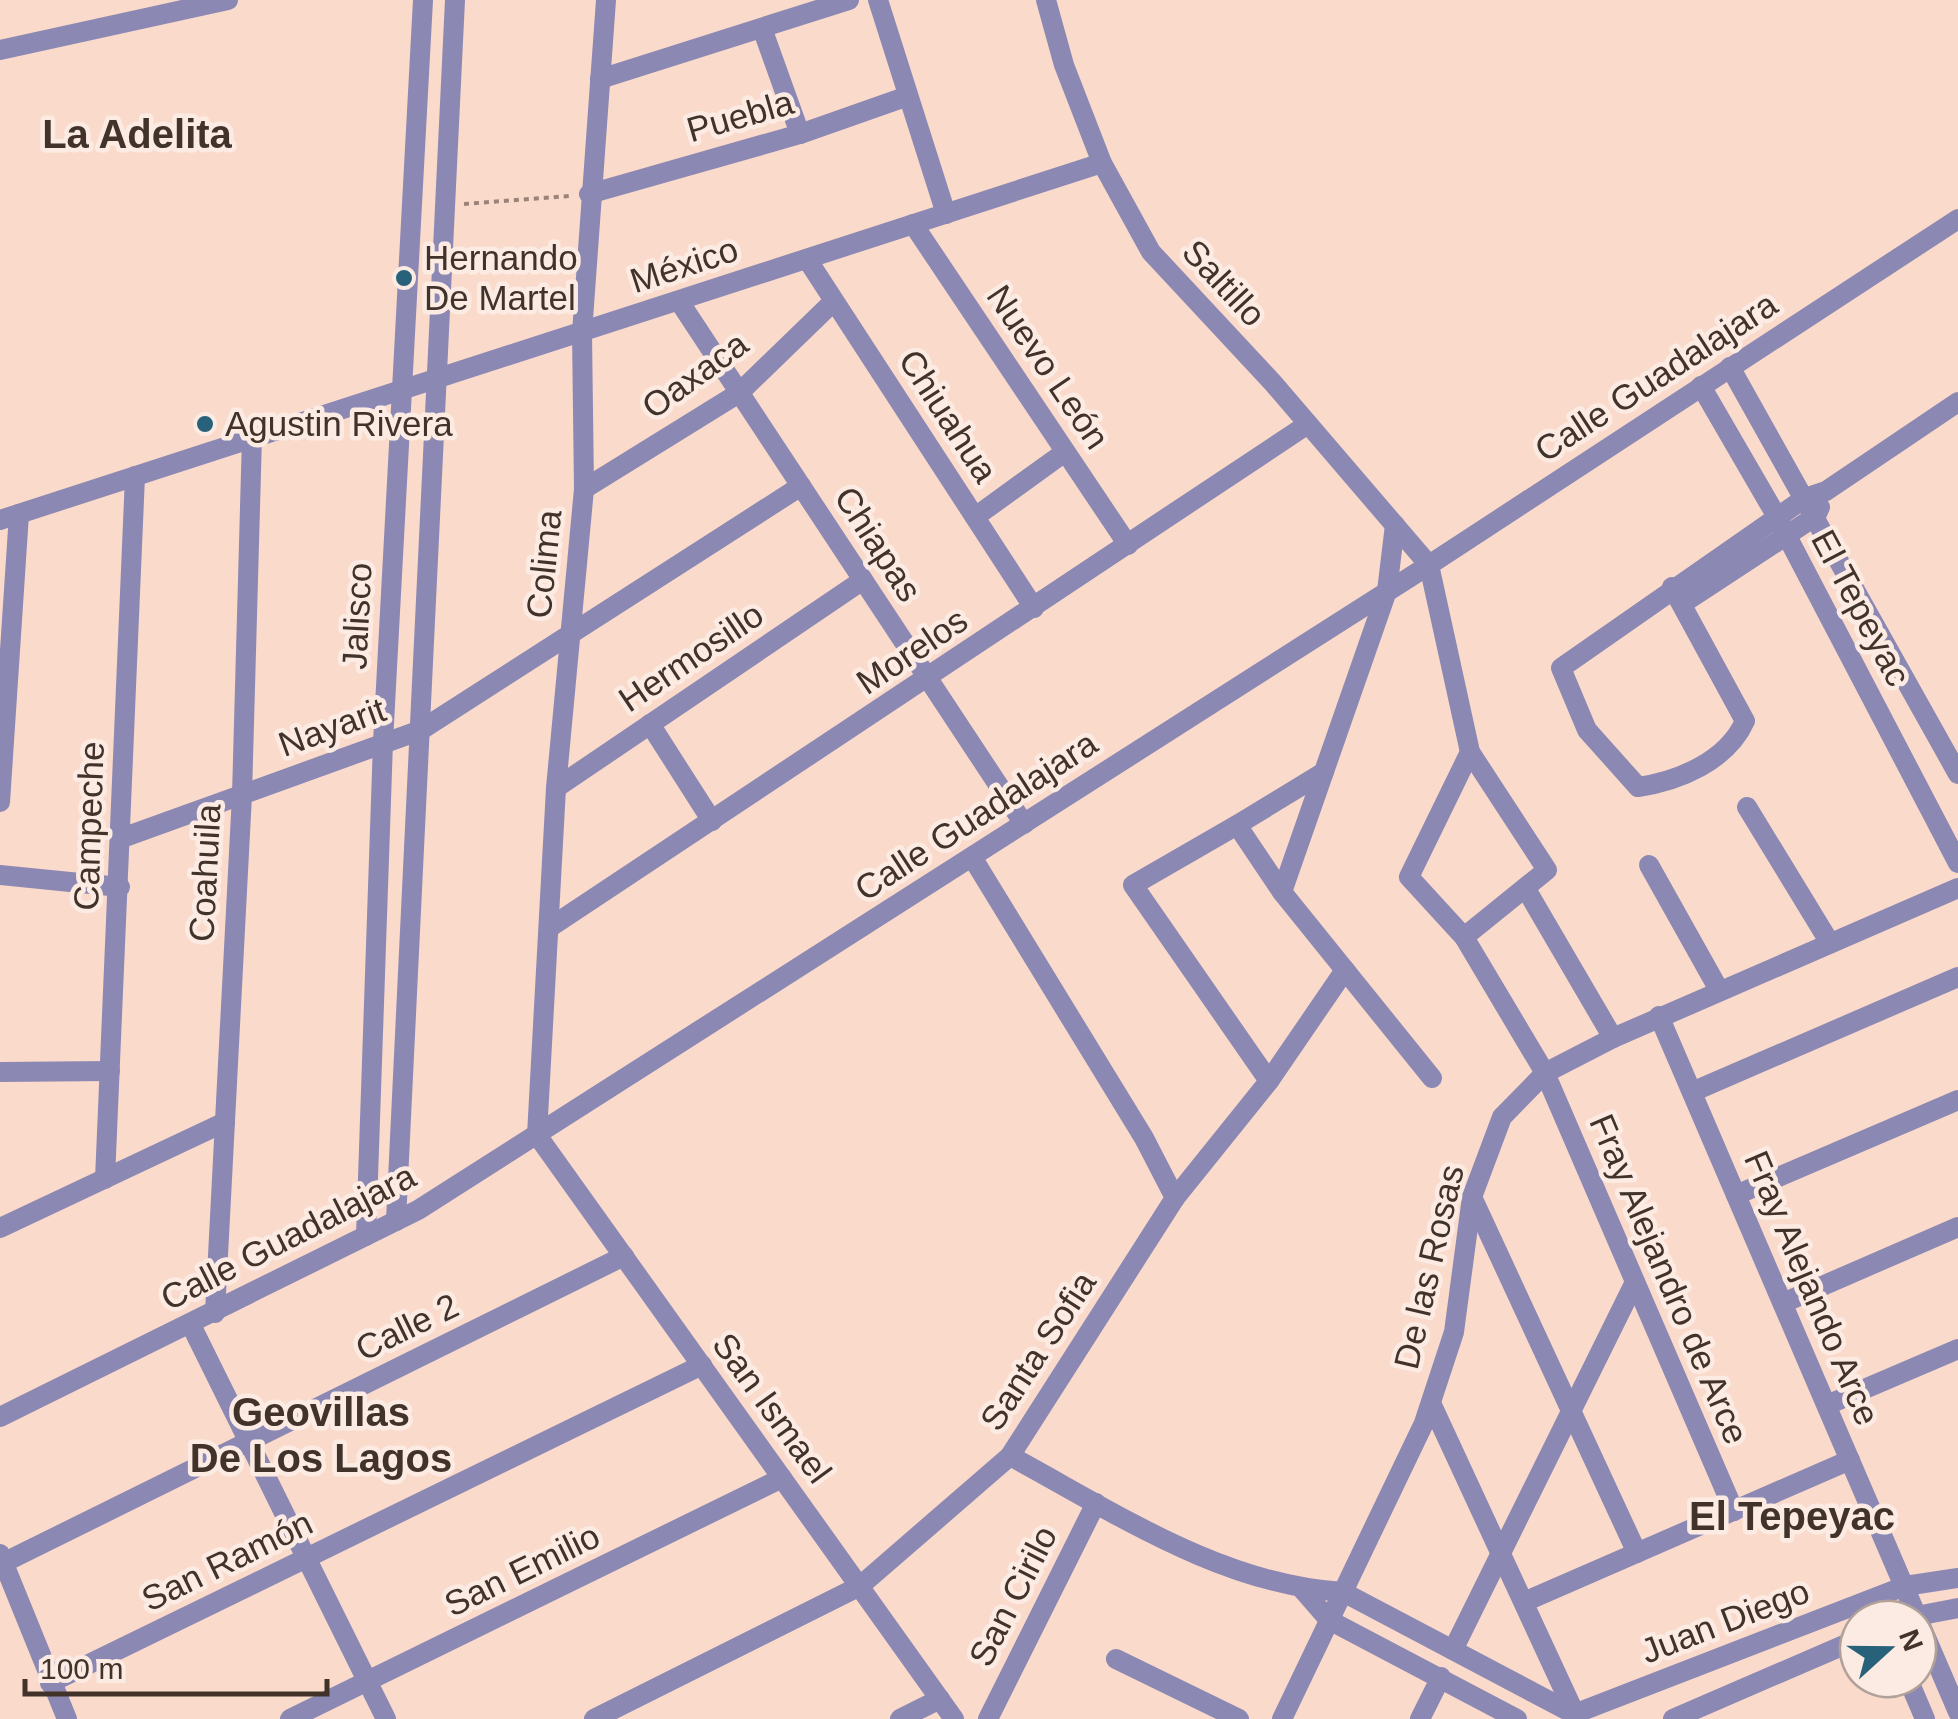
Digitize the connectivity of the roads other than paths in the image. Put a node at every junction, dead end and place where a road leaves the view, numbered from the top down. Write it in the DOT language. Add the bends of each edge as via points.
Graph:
graph roads {
  1 [pos="228,0"];
  2 [pos="423,0"];
  3 [pos="455,0"];
  4 [pos="606,0"];
  5 [pos="849,0"];
  6 [pos="878,0"];
  7 [pos="1046,0"];
  8 [pos="762,28"];
  9 [pos="0,50"];
  10 [pos="600,79"];
  11 [pos="908,96"];
  12 [pos="800,134"];
  13 [pos="1102,163"];
  14 [pos="589,194"];
  15 [pos="447,205"];
  16 [pos="410,206"];
  17 [pos="946,214"];
  18 [pos="1958,218"];
  19 [pos="913,224"];
  20 [pos="807,259"];
  21 [pos="679,301"];
  22 [pos="834,301"];
  23 [pos="582,333"];
  24 [pos="1730,367"];
  25 [pos="440,379"];
  26 [pos="1700,386"];
  27 [pos="403,390"];
  28 [pos="739,393"];
  29 [pos="1958,402"];
  30 [pos="1308,424"];
  31 [pos="252,436"];
  32 [pos="1065,452"];
  33 [pos="135,476"];
  34 [pos="801,486"];
  35 [pos="584,489"];
  36 [pos="1810,507"];
  37 [pos="9,517"];
  38 [pos="975,517"];
  39 [pos="1395,526"];
  40 [pos="1781,526"];
  41 [pos="1128,546"];
  42 [pos="1429,565"];
  43 [pos="863,580"];
  44 [pos="1387,592"];
  45 [pos="1677,596"];
  46 [pos="1034,608"];
  47 [pos="569,635"];
  48 [pos="5,649"];
  49 [pos="928,680"];
  50 [pos="650,724"];
  51 [pos="421,730"];
  52 [pos="383,742"];
  53 [pos="1470,752"];
  54 [pos="1324,772"];
  55 [pos="1958,774"];
  56 [pos="556,788"];
  57 [pos="242,795"];
  58 [pos="0,802"];
  59 [pos="1747,807"];
  60 [pos="712,821"];
  61 [pos="1024,824"];
  62 [pos="1237,825"];
  63 [pos="122,838"];
  64 [pos="972,857"];
  65 [pos="1958,863"];
  66 [pos="1650,864"];
  67 [pos="0,875"];
  68 [pos="120,887"];
  69 [pos="1958,888"];
  70 [pos="1526,889"];
  71 [pos="1282,892"];
  72 [pos="548,928"];
  73 [pos="1464,937"];
  74 [pos="1830,943"];
  75 [pos="1345,970"];
  76 [pos="1958,977"];
  77 [pos="1718,990"];
  78 [pos="1659,1016"];
  79 [pos="1613,1038"];
  80 [pos="110,1071"];
  81 [pos="0,1072"];
  82 [pos="1545,1073"];
  83 [pos="1432,1078"];
  84 [pos="1269,1081"];
  85 [pos="1692,1092"];
  86 [pos="1958,1100"];
  87 [pos="225,1122"];
  88 [pos="537,1135"];
  89 [pos="105,1179"];
  90 [pos="1736,1196"];
  91 [pos="1472,1197"];
  92 [pos="1175,1198"];
  93 [pos="396,1221"];
  94 [pos="1958,1227"];
  95 [pos="0,1228"];
  96 [pos="366,1236"];
  97 [pos="624,1256"];
  98 [pos="1635,1282"];
  99 [pos="1783,1303"];
  100 [pos="215,1313"];
  101 [pos="192,1324"];
  102 [pos="1958,1349"];
  103 [pos="702,1365"];
  104 [pos="1430,1403"];
  105 [pos="1827,1405"];
  106 [pos="1572,1410"];
  107 [pos="0,1418"];
  108 [pos="249,1442"];
  109 [pos="1010,1456"];
  110 [pos="1850,1460"];
  111 [pos="782,1478"];
  112 [pos="1096,1503"];
  113 [pos="1734,1511"];
  114 [pos="1637,1553"];
  115 [pos="1501,1554"];
  116 [pos="2,1559"];
  117 [pos="308,1559"];
  118 [pos="1958,1578"];
  119 [pos="860,1586"];
  120 [pos="1905,1586"];
  121 [pos="1302,1589"];
  122 [pos="1342,1592"];
  123 [pos="1890,1599"];
  124 [pos="1907,1599"];
  125 [pos="1524,1602"];
  126 [pos="1328,1620"];
  127 [pos="1838,1623"];
  128 [pos="1838,1648"];
  129 [pos="1454,1650"];
  130 [pos="1116,1659"];
  131 [pos="1938,1672"];
  132 [pos="1441,1677"];
  133 [pos="50,1682"];
  134 [pos="368,1682"];
  135 [pos="940,1699"];
  136 [pos="1958,1712"];
  137 [pos="1575,1717"];
  138 [pos="67,1719"];
  139 [pos="290,1719"];
  140 [pos="386,1719"];
  141 [pos="594,1719"];
  142 [pos="900,1719"];
  143 [pos="954,1719"];
  144 [pos="988,1719"];
  145 [pos="1240,1719"];
  146 [pos="1282,1719"];
  147 [pos="1420,1719"];
  148 [pos="1517,1719"];
  149 [pos="1674,1719"];
  1 -- 9 [label="street"];
  2 -- 16 [label="street, Jalisco"];
  3 -- 15 [label="street, Jalisco"];
  4 -- 10 [label="street, Colima"];
  5 -- 8 [label="street"];
  6 -- 11 [label="street"];
  7 -- 13 [label="street, Saltillo"];
  8 -- 10 [label="street"];
  8 -- 12 [label="street"];
  10 -- 14 [label="street, Colima"];
  11 -- 12 [label="street, Puebla"];
  11 -- 17 [label="street"];
  12 -- 14 [label="street, Puebla"];
  13 -- 17 [label="street, México"];
  13 -- 30 [label="street, Saltillo" via="1151,252"];
  14 -- 23 [label="street, Colima"];
  15 -- 16 [label="street"];
  15 -- 25 [label="street, Jalisco"];
  16 -- 27 [label="street, Jalisco"];
  17 -- 19 [label="street, México"];
  18 -- 24 [label="street, Calle Guadalajara"];
  19 -- 20 [label="street, México"];
  19 -- 32 [label="street, Nuevo León"];
  20 -- 21 [label="street, México"];
  20 -- 22 [label="street, Chiuahua"];
  21 -- 23 [label="street, México"];
  21 -- 28 [label="street, Chiapas"];
  22 -- 28 [label="street, Oaxaca"];
  22 -- 38 [label="street, Chiuahua"];
  23 -- 25 [label="street, México"];
  23 -- 35 [label="street, Colima"];
  24 -- 26 [label="street, Calle Guadalajara"];
  24 -- 36 [label="street, El Tepeyac"];
  25 -- 27 [label="street, México"];
  25 -- 51 [label="street, Jalisco"];
  26 -- 40 [label="street, El Tepeyac"];
  26 -- 42 [label="street, Calle Guadalajara"];
  27 -- 31 [label="street, México"];
  27 -- 52 [label="street, Jalisco"];
  28 -- 34 [label="street, Chiapas"];
  28 -- 35 [label="street, Oaxaca"];
  29 -- 36 [label="street"];
  30 -- 39 [label="street, Saltillo"];
  30 -- 41 [label="street, Morelos"];
  31 -- 33 [label="street, México"];
  31 -- 57 [label="street, Coahuila"];
  32 -- 38 [label="street"];
  32 -- 41 [label="street, Nuevo León"];
  33 -- 37 [label="street, México"];
  33 -- 63 [label="street, Campeche"];
  34 -- 43 [label="street, Chiapas"];
  34 -- 47 [label="street, Nayarit"];
  35 -- 47 [label="street, Colima"];
  36 -- 40 [label="street"];
  36 -- 55 [label="street, El Tepeyac"];
  37 -- 48 [label="street"];
  38 -- 46 [label="street, Chiuahua"];
  39 -- 42 [label="street, Saltillo"];
  39 -- 44 [label="street"];
  40 -- 45 [label="street"];
  40 -- 65 [label="street, El Tepeyac"];
  41 -- 46 [label="street, Morelos"];
  42 -- 44 [label="street, Calle Guadalajara"];
  42 -- 53 [label="street"];
  43 -- 49 [label="street, Chiapas"];
  43 -- 50 [label="street, Hermosillo"];
  44 -- 54 [label="street"];
  44 -- 61 [label="street, Calle Guadalajara"];
  45 -- 45 [label="street" via="1561,668 1586,730 1638,788 1720,756 1745,721"];
  46 -- 49 [label="street, Morelos"];
  47 -- 51 [label="street, Nayarit"];
  47 -- 56 [label="street, Colima"];
  48 -- 58 [label="street"];
  49 -- 60 [label="street, Morelos"];
  49 -- 61 [label="street, Chiapas"];
  50 -- 56 [label="street, Hermosillo"];
  50 -- 60 [label="street"];
  51 -- 52 [label="street, Nayarit"];
  51 -- 93 [label="street, Jalisco"];
  52 -- 57 [label="street, Nayarit"];
  52 -- 96 [label="street, Jalisco"];
  53 -- 70 [label="street" via="1548,870"];
  53 -- 73 [label="street" via="1409,878"];
  54 -- 62 [label="street"];
  54 -- 71 [label="street"];
  56 -- 72 [label="street, Colima"];
  57 -- 63 [label="street, Nayarit"];
  57 -- 87 [label="street, Coahuila"];
  59 -- 74 [label="street"];
  60 -- 72 [label="street, Morelos"];
  61 -- 64 [label="street, Calle Guadalajara"];
  62 -- 71 [label="street"];
  62 -- 84 [label="street" via="1133,885"];
  63 -- 68 [label="street, Campeche"];
  64 -- 88 [label="street, Calle Guadalajara"];
  64 -- 92 [label="street"];
  66 -- 77 [label="street"];
  67 -- 68 [label="street"];
  68 -- 80 [label="street, Campeche"];
  69 -- 74 [label="street, De las Rosas"];
  70 -- 73 [label="street"];
  70 -- 79 [label="street"];
  71 -- 75 [label="street"];
  72 -- 88 [label="street, Colima"];
  73 -- 82 [label="street, Fray Alejandro de Arce"];
  74 -- 77 [label="street, De las Rosas"];
  75 -- 83 [label="street"];
  75 -- 84 [label="street, Santa Sofia"];
  76 -- 85 [label="street"];
  77 -- 78 [label="street, De las Rosas"];
  78 -- 79 [label="street, De las Rosas"];
  78 -- 85 [label="street, Fray Alejando Arce"];
  79 -- 82 [label="street, De las Rosas"];
  80 -- 81 [label="street"];
  80 -- 89 [label="street, Campeche"];
  82 -- 91 [label="street, De las Rosas" via="1502,1117"];
  82 -- 98 [label="street, Fray Alejandro de Arce"];
  84 -- 92 [label="street, Santa Sofia"];
  85 -- 90 [label="street, Fray Alejando Arce"];
  86 -- 90 [label="street"];
  87 -- 89 [label="street"];
  87 -- 100 [label="street, Coahuila"];
  88 -- 93 [label="street, Calle Guadalajara"];
  88 -- 97 [label="street, San Ismael"];
  89 -- 95 [label="street"];
  90 -- 99 [label="street, Fray Alejando Arce"];
  91 -- 104 [label="street, De las Rosas" via="1454,1332"];
  91 -- 106 [label="street"];
  92 -- 109 [label="street, Santa Sofia"];
  93 -- 96 [label="street, Calle Guadalajara"];
  94 -- 99 [label="street"];
  96 -- 100 [label="street, Calle Guadalajara"];
  97 -- 103 [label="street, San Ismael"];
  97 -- 108 [label="street, Calle 2"];
  98 -- 106 [label="street"];
  98 -- 113 [label="street, Fray Alejandro de Arce"];
  99 -- 105 [label="street, Fray Alejando Arce"];
  100 -- 101 [label="street, Calle Guadalajara"];
  101 -- 107 [label="street, Calle Guadalajara"];
  101 -- 108 [label="street"];
  102 -- 105 [label="street"];
  103 -- 111 [label="street, San Ismael"];
  103 -- 117 [label="street, San Ramón"];
  104 -- 115 [label="street"];
  104 -- 122 [label="street, De las Rosas"];
  105 -- 110 [label="street, Fray Alejando Arce"];
  106 -- 114 [label="street"];
  106 -- 115 [label="street"];
  108 -- 116 [label="street, Calle 2"];
  108 -- 117 [label="street"];
  109 -- 112 [label="street"];
  109 -- 119 [label="street, Santa Sofia"];
  110 -- 113 [label="street"];
  110 -- 120 [label="street, Fray Alejando Arce"];
  111 -- 119 [label="street, San Ismael"];
  111 -- 134 [label="street, San Emilio"];
  112 -- 121 [label="street" via="1175,1546"];
  112 -- 144 [label="street, San Cirilo"];
  113 -- 114 [label="street"];
  114 -- 125 [label="street"];
  115 -- 125 [label="street"];
  115 -- 129 [label="street"];
  116 -- 133 [label="street"];
  117 -- 133 [label="street, San Ramón"];
  117 -- 134 [label="street"];
  118 -- 120 [label="street, Juan Diego"];
  119 -- 135 [label="street, San Ismael"];
  119 -- 141 [label="street, Santa Sofia"];
  120 -- 123 [label="street, Juan Diego"];
  120 -- 124 [label="street, Fray Alejando Arce"];
  121 -- 122 [label="street"];
  121 -- 126 [label="street"];
  122 -- 126 [label="street, De las Rosas"];
  122 -- 129 [label="street"];
  125 -- 137 [label="street"];
  126 -- 132 [label="street"];
  126 -- 146 [label="street, De las Rosas"];
  127 -- 137 [label="street, Juan Diego"];
  128 -- 149 [label="street, Juan Diego"];
  129 -- 137 [label="street"];
  130 -- 145 [label="street"];
  131 -- 136 [label="street, Fray Alejando Arce"];
  132 -- 147 [label="street"];
  132 -- 148 [label="street"];
  133 -- 138 [label="street"];
  134 -- 139 [label="street, San Emilio"];
  134 -- 140 [label="street"];
  135 -- 142 [label="street"];
  135 -- 143 [label="street, San Ismael"];
}
